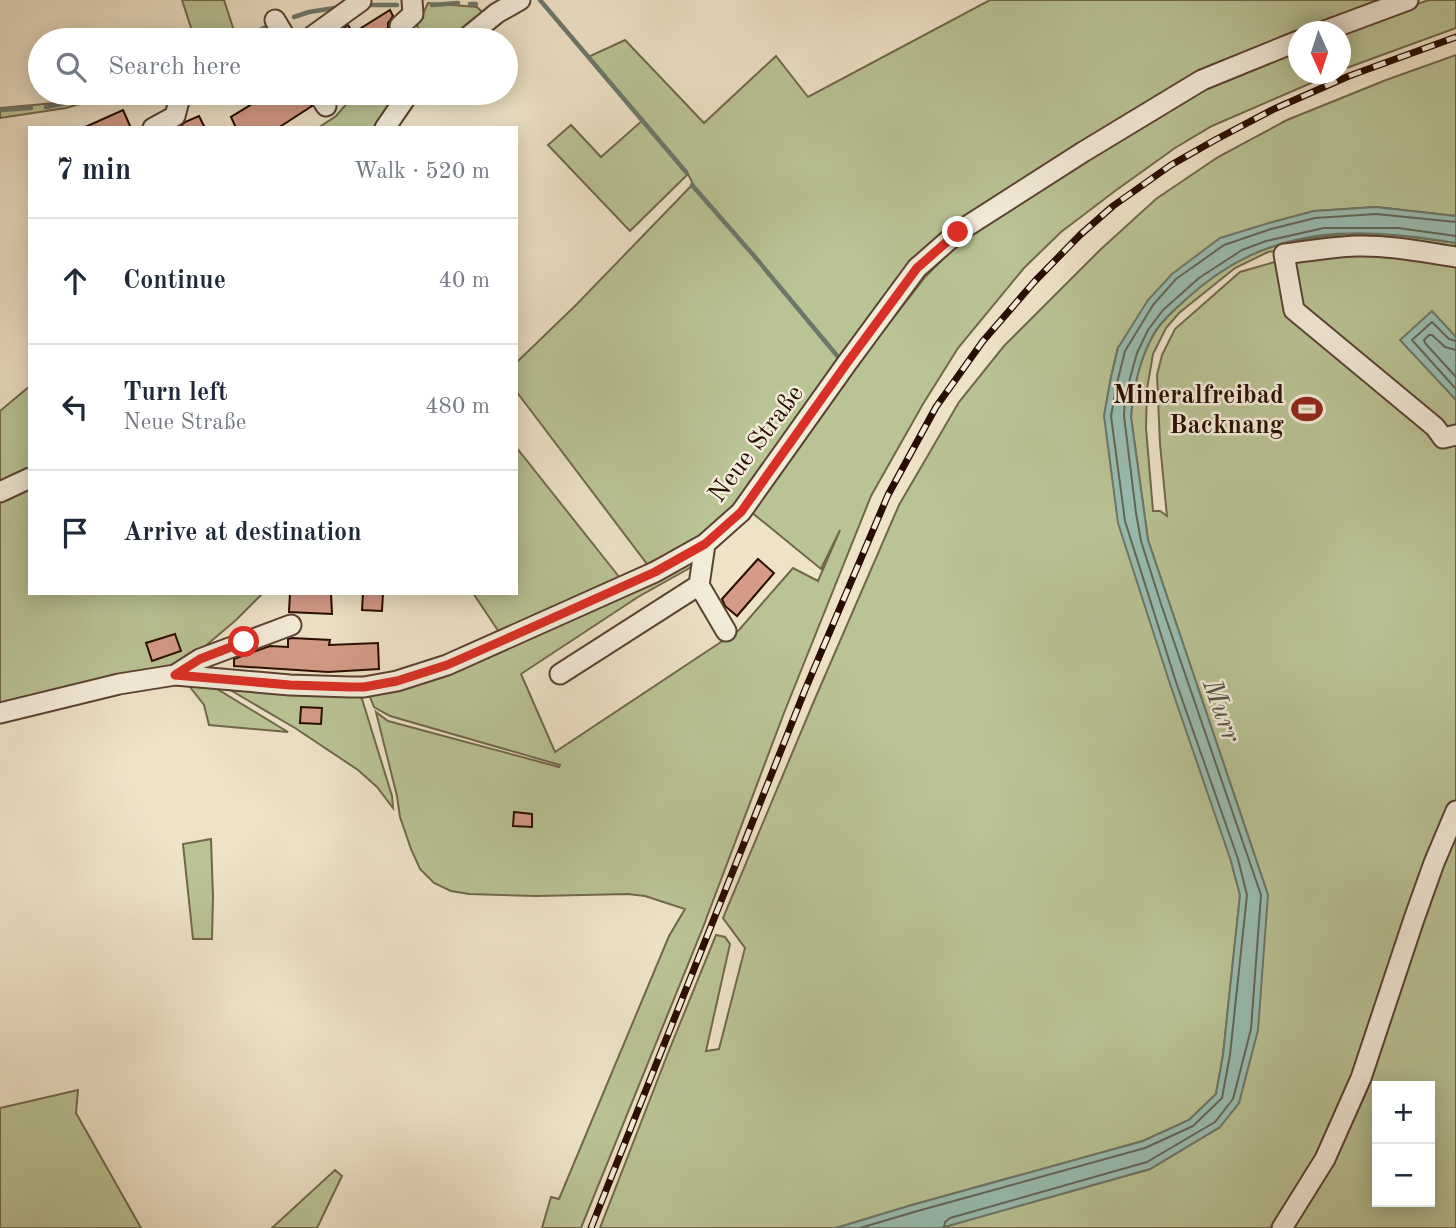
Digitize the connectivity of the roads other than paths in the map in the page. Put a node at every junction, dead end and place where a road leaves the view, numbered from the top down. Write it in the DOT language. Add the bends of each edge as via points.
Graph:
graph roads {
  1 [pos="412,0"];
  2 [pos="520,0"];
  3 [pos="1408,0"];
  4 [pos="361,1"];
  5 [pos="275,20"];
  6 [pos="1351,21"];
  7 [pos="400,26"];
  8 [pos="280,28"];
  9 [pos="324,28"];
  10 [pos="479,28"];
  11 [pos="1288,45"];
  12 [pos="178,105"];
  13 [pos="401,105"];
  14 [pos="157,126"];
  15 [pos="386,126"];
  16 [pos="1456,257"];
  17 [pos="1456,435"];
  18 [pos="28,479"];
  19 [pos="0,492"];
  20 [pos="705,544"];
  21 [pos="699,585"];
  22 [pos="291,625"];
  23 [pos="726,631"];
  24 [pos="560,674"];
  25 [pos="175,675"];
  26 [pos="0,713"];
  27 [pos="1456,811"];
  28 [pos="1282,1228"];
  1 -- 7 [label="street" via="412,14"];
  2 -- 10 [label="street"];
  3 -- 6 [label="street"];
  4 -- 9 [label="street"];
  5 -- 8 [label="street"];
  11 -- 20 [label="street, Neue Straße" via="1202,80 958,232 917,268 741,512"];
  12 -- 14 [label="street" via="175,116"];
  13 -- 15 [label="street"];
  16 -- 17 [label="street" via="1359,246 1284,254 1294,310 1443,438"];
  18 -- 19 [label="street"];
  20 -- 21 [label="street"];
  20 -- 25 [label="street, Neue Straße" via="655,572 506,639 397,681 350,687"];
  21 -- 23 [label="street"];
  21 -- 24 [label="street"];
  22 -- 25 [label="street" via="200,659"];
  25 -- 26 [label="street, Neue Straße"];
  27 -- 28 [label="street" via="1413,919 1361,1078 1325,1159"];
}
